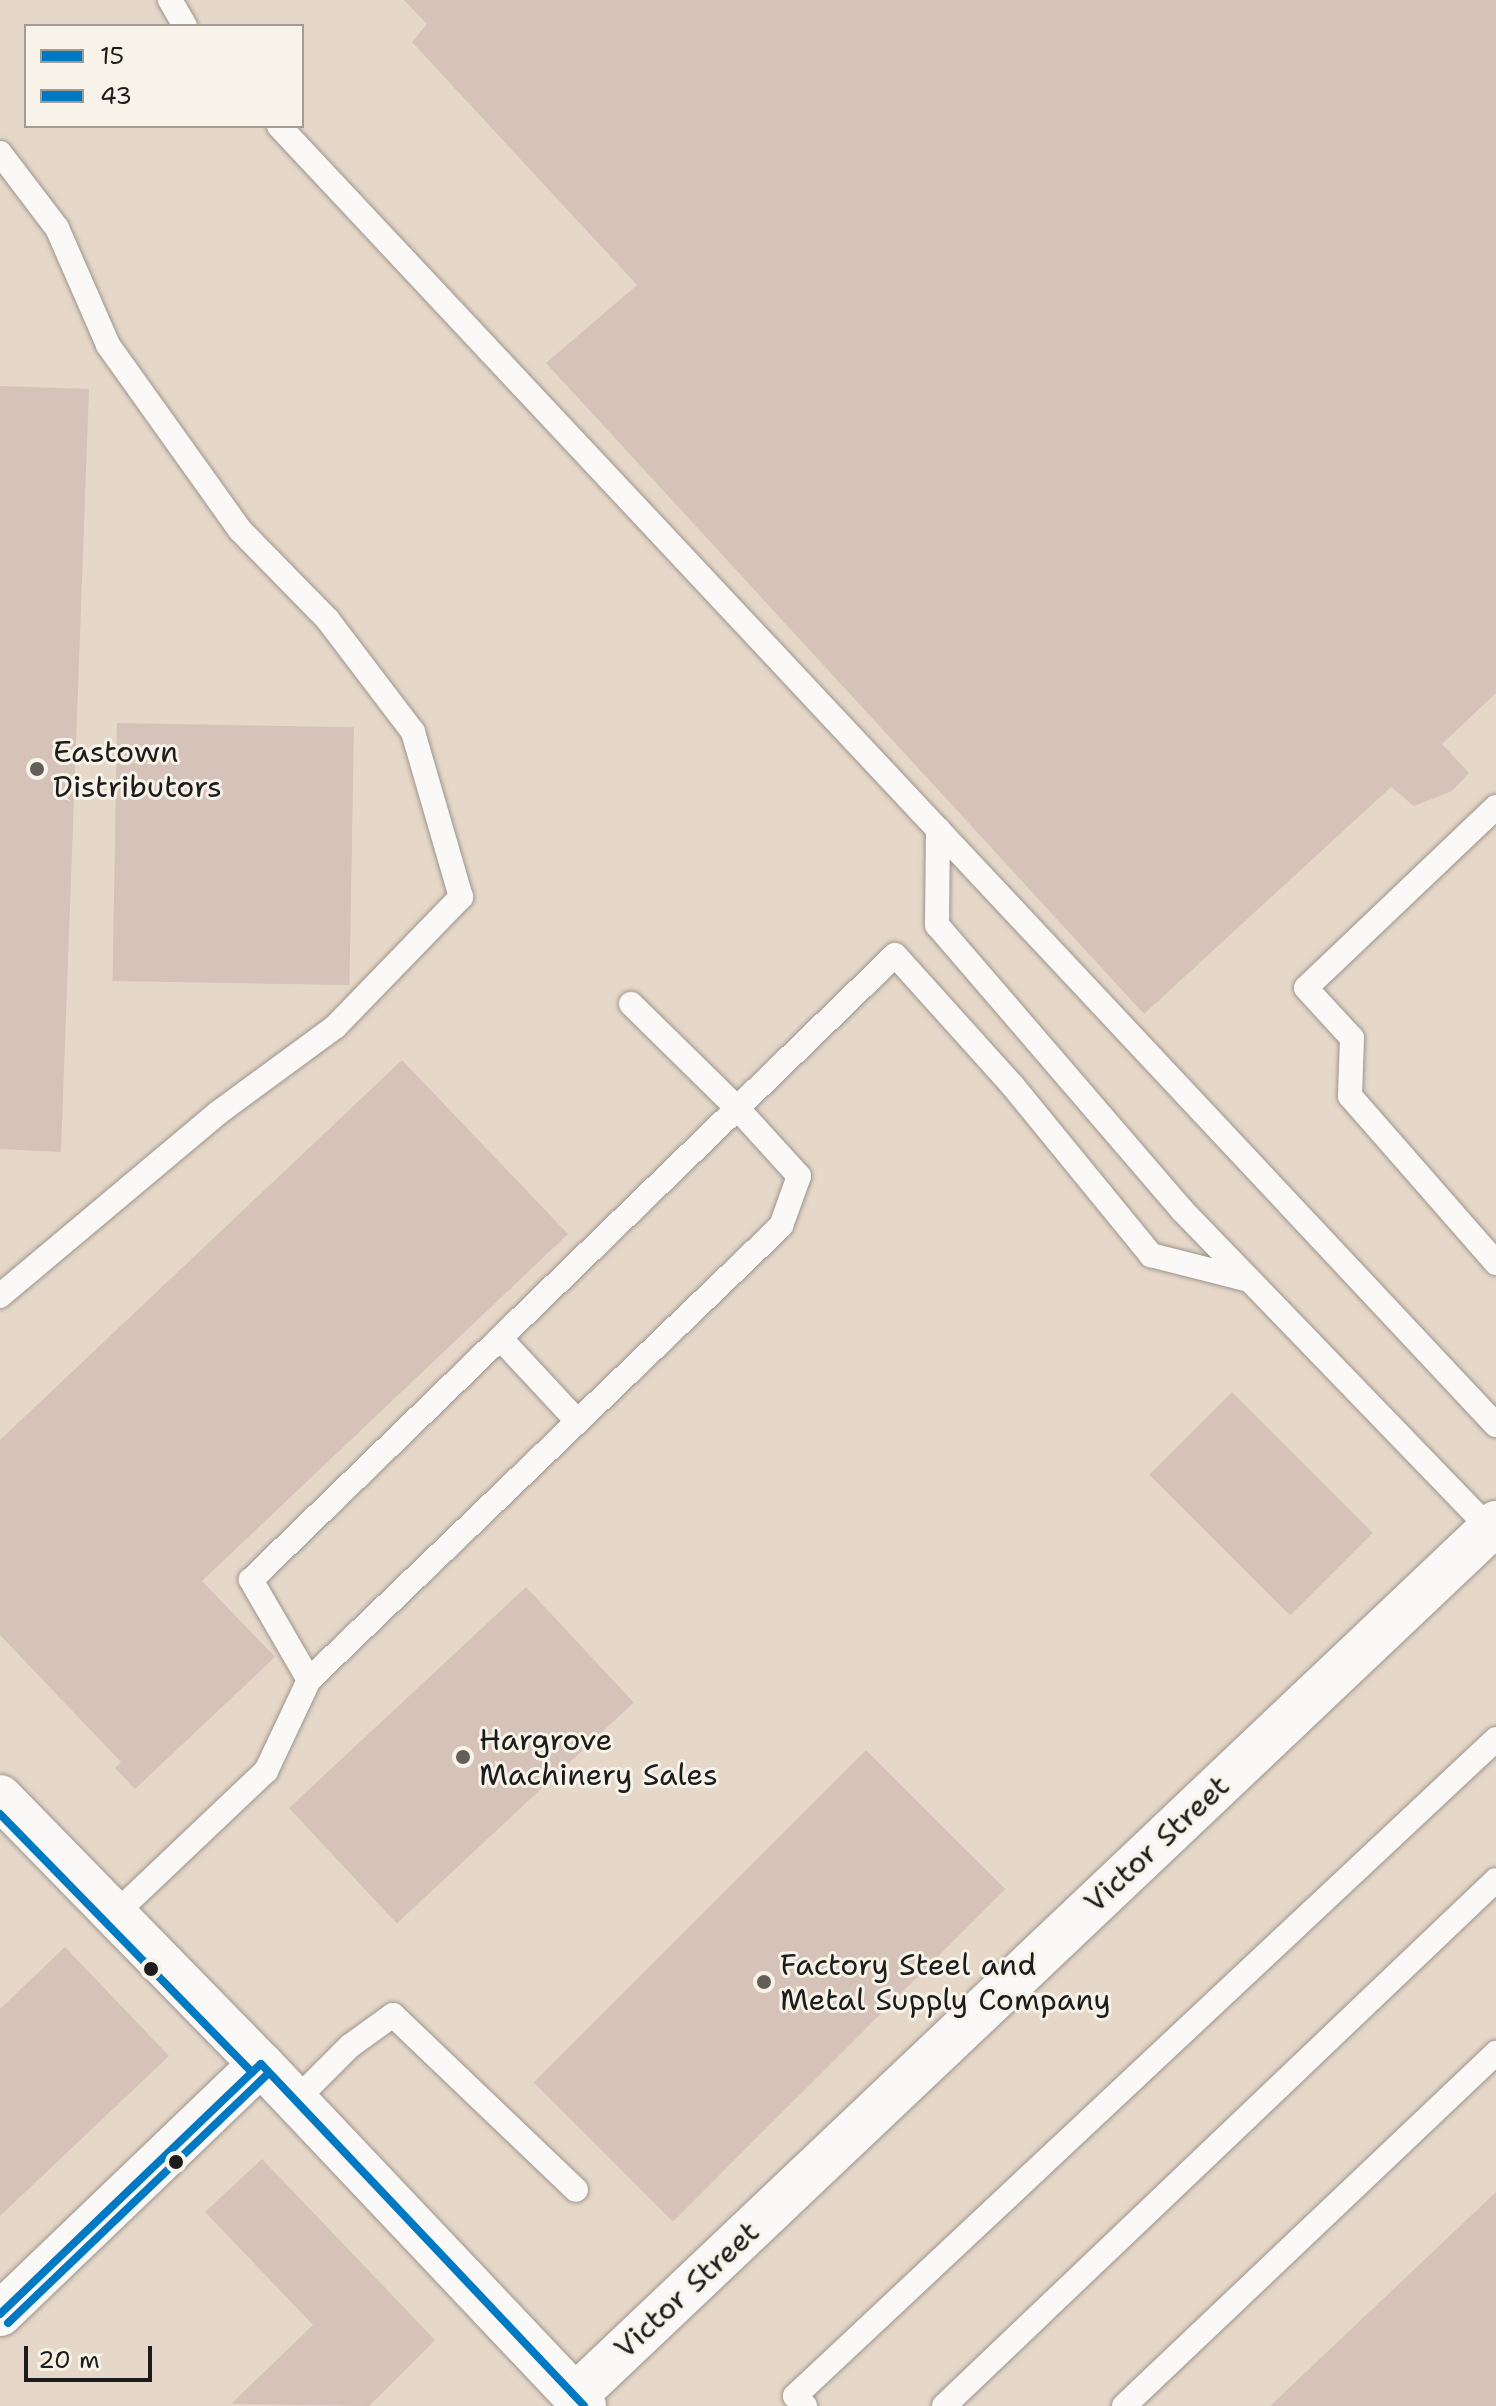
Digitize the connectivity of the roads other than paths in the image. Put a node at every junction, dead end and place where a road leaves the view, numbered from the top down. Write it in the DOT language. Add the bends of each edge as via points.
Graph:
graph roads {
  1 [pos="170,0"];
  2 [pos="184,24"];
  3 [pos="281,128"];
  4 [pos="0,153"];
  5 [pos="1491,822"];
  6 [pos="938,829"];
  7 [pos="631,1004"];
  8 [pos="738,1109"];
  9 [pos="1496,1263"];
  10 [pos="1249,1280"];
  11 [pos="0,1296"];
  12 [pos="501,1339"];
  13 [pos="578,1422"];
  14 [pos="1496,1425"];
  15 [pos="1494,1529"];
  16 [pos="309,1680"];
  17 [pos="1496,1739"];
  18 [pos="0,1797"];
  19 [pos="1496,1880"];
  20 [pos="113,1916"];
  21 [pos="1496,2053"];
  22 [pos="261,2064"];
  23 [pos="295,2101"];
  24 [pos="576,2190"];
  25 [pos="0,2314"];
  26 [pos="580,2401"];
  27 [pos="805,2406"];
  28 [pos="944,2406"];
  29 [pos="1124,2406"];
  1 -- 2 [label="lane"];
  3 -- 6 [label="lane"];
  4 -- 11 [label="lane" via="57,228 108,345 240,530 328,620 413,732 461,897 335,1027 218,1113"];
  5 -- 9 [label="lane" via="1306,988 1352,1038 1350,1096"];
  6 -- 10 [label="lane" via="937,925 1182,1210"];
  6 -- 14 [label="lane"];
  7 -- 8 [label="lane"];
  8 -- 10 [label="lane" via="895,955 1012,1085 1151,1255"];
  8 -- 12 [label="lane"];
  8 -- 13 [label="lane" via="799,1176 781,1226"];
  10 -- 15 [label="lane"];
  12 -- 13 [label="lane"];
  12 -- 16 [label="lane" via="251,1580"];
  13 -- 16 [label="lane"];
  15 -- 26 [label="street, Victor Street"];
  16 -- 20 [label="lane" via="266,1771"];
  17 -- 27 [label="lane" via="795,2396"];
  18 -- 20 [label="street"];
  19 -- 28 [label="lane"];
  20 -- 22 [label="street"];
  21 -- 29 [label="lane"];
  22 -- 23 [label="street"];
  22 -- 25 [label="street"];
  23 -- 24 [label="lane" via="350,2046 393,2015"];
  23 -- 26 [label="street"];
}
